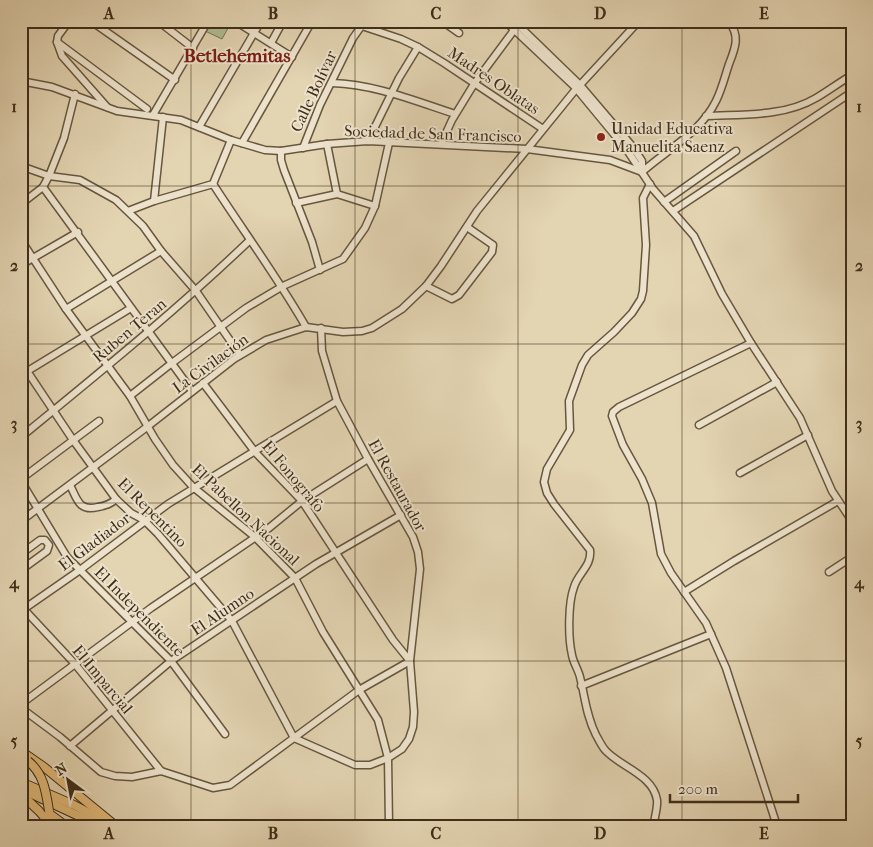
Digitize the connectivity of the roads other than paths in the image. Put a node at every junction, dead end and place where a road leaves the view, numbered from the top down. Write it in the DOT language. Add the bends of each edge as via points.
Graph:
graph roads {
  1 [pos="70,21"];
  2 [pos="92,21"];
  3 [pos="158,21"];
  4 [pos="208,21"];
  5 [pos="235,21"];
  6 [pos="261,21"];
  7 [pos="283,21"];
  8 [pos="312,21"];
  9 [pos="347,21"];
  10 [pos="442,21"];
  11 [pos="505,21"];
  12 [pos="639,21"];
  13 [pos="728,21"];
  14 [pos="363,24"];
  15 [pos="515,25"];
  16 [pos="254,33"];
  17 [pos="459,33"];
  18 [pos="57,42"];
  19 [pos="270,43"];
  20 [pos="418,47"];
  21 [pos="193,48"];
  22 [pos="292,57"];
  23 [pos="852,75"];
  24 [pos="174,80"];
  25 [pos="21,81"];
  26 [pos="332,83"];
  27 [pos="474,84"];
  28 [pos="578,87"];
  29 [pos="852,92"];
  30 [pos="75,94"];
  31 [pos="392,94"];
  32 [pos="107,108"];
  33 [pos="147,108"];
  34 [pos="455,114"];
  35 [pos="153,115"];
  36 [pos="706,116"];
  37 [pos="162,117"];
  38 [pos="199,127"];
  39 [pos="543,129"];
  40 [pos="231,140"];
  41 [pos="368,141"];
  42 [pos="242,143"];
  43 [pos="389,143"];
  44 [pos="327,144"];
  45 [pos="441,144"];
  46 [pos="303,148"];
  47 [pos="527,148"];
  48 [pos="281,151"];
  49 [pos="736,151"];
  50 [pos="21,166"];
  51 [pos="642,172"];
  52 [pos="49,176"];
  53 [pos="213,184"];
  54 [pos="650,184"];
  55 [pos="44,186"];
  56 [pos="337,194"];
  57 [pos="154,201"];
  58 [pos="664,202"];
  59 [pos="296,203"];
  60 [pos="21,204"];
  61 [pos="375,206"];
  62 [pos="128,211"];
  63 [pos="673,211"];
  64 [pos="467,227"];
  65 [pos="78,232"];
  66 [pos="21,240"];
  67 [pos="250,240"];
  68 [pos="161,252"];
  69 [pos="32,258"];
  70 [pos="21,265"];
  71 [pos="320,270"];
  72 [pos="112,281"];
  73 [pos="283,286"];
  74 [pos="426,286"];
  75 [pos="196,291"];
  76 [pos="131,308"];
  77 [pos="66,309"];
  78 [pos="220,326"];
  79 [pos="306,327"];
  80 [pos="321,328"];
  81 [pos="148,332"];
  82 [pos="86,336"];
  83 [pos="751,343"];
  84 [pos="240,355"];
  85 [pos="21,362"];
  86 [pos="172,363"];
  87 [pos="109,366"];
  88 [pos="28,371"];
  89 [pos="21,375"];
  90 [pos="777,382"];
  91 [pos="203,383"];
  92 [pos="192,391"];
  93 [pos="130,396"];
  94 [pos="337,401"];
  95 [pos="54,410"];
  96 [pos="99,421"];
  97 [pos="699,424"];
  98 [pos="147,427"];
  99 [pos="808,435"];
  100 [pos="21,437"];
  101 [pos="73,440"];
  102 [pos="255,452"];
  103 [pos="368,459"];
  104 [pos="93,467"];
  105 [pos="740,473"];
  106 [pos="21,480"];
  107 [pos="70,485"];
  108 [pos="193,487"];
  109 [pos="116,498"];
  110 [pos="302,501"];
  111 [pos="838,501"];
  112 [pos="38,508"];
  113 [pos="401,515"];
  114 [pos="21,520"];
  115 [pos="144,520"];
  116 [pos="852,521"];
  117 [pos="255,537"];
  118 [pos="335,552"];
  119 [pos="21,554"];
  120 [pos="852,557"];
  121 [pos="21,570"];
  122 [pos="80,570"];
  123 [pos="829,572"];
  124 [pos="195,576"];
  125 [pos="295,578"];
  126 [pos="684,592"];
  127 [pos="22,609"];
  128 [pos="232,621"];
  129 [pos="132,622"];
  130 [pos="711,634"];
  131 [pos="171,661"];
  132 [pos="410,661"];
  133 [pos="75,664"];
  134 [pos="581,686"];
  135 [pos="359,690"];
  136 [pos="21,706"];
  137 [pos="111,710"];
  138 [pos="225,734"];
  139 [pos="294,738"];
  140 [pos="70,746"];
  141 [pos="21,751"];
  142 [pos="25,758"];
  143 [pos="388,758"];
  144 [pos="161,771"];
  145 [pos="21,782"];
  146 [pos="21,789"];
  147 [pos="21,794"];
  148 [pos="50,813"];
  149 [pos="52,826"];
  150 [pos="56,826"];
  151 [pos="66,826"];
  152 [pos="100,826"];
  153 [pos="114,826"];
  154 [pos="389,826"];
  155 [pos="654,826"];
  156 [pos="777,826"];
  1 -- 18 [label="street"];
  2 -- 24 [label="street"];
  3 -- 21 [label="street"];
  4 -- 21 [label="street"];
  5 -- 16 [label="street"];
  6 -- 16 [label="street"];
  7 -- 19 [label="street"];
  8 -- 22 [label="street"];
  9 -- 14 [label="street, Madres Oblatas"];
  10 -- 17 [label="street"];
  11 -- 15 [label="street"];
  12 -- 28 [label="street, La Civilación"];
  13 -- 36 [label="street" via="737,39 736,45 716,100"];
  14 -- 20 [label="street, Madres Oblatas"];
  14 -- 26 [label="street, Calle Bolívar"];
  15 -- 27 [label="street"];
  15 -- 28 [label="street"];
  16 -- 19 [label="street"];
  16 -- 38 [label="street"];
  18 -- 32 [label="street" via="62,56"];
  18 -- 33 [label="street"];
  19 -- 22 [label="street"];
  20 -- 27 [label="street, Madres Oblatas"];
  20 -- 31 [label="street"];
  21 -- 24 [label="street"];
  22 -- 42 [label="street"];
  23 -- 36 [label="street" via="816,98 788,109"];
  24 -- 35 [label="street"];
  25 -- 30 [label="street, Sociedad de San Francisco"];
  26 -- 31 [label="street"];
  26 -- 46 [label="street, Calle Bolívar"];
  27 -- 34 [label="street"];
  27 -- 39 [label="street, Madres Oblatas"];
  28 -- 39 [label="street, La Civilación"];
  28 -- 51 [label="street"];
  29 -- 63 [label="street"];
  30 -- 32 [label="street, Sociedad de San Francisco"];
  30 -- 52 [label="street" via="64,138"];
  31 -- 34 [label="street"];
  31 -- 41 [label="street"];
  32 -- 35 [label="street, Sociedad de San Francisco"];
  34 -- 45 [label="street"];
  35 -- 37 [label="street, Sociedad de San Francisco"];
  36 -- 51 [label="street"];
  37 -- 38 [label="street, Sociedad de San Francisco"];
  37 -- 57 [label="street"];
  38 -- 40 [label="street, Sociedad de San Francisco"];
  39 -- 47 [label="street, La Civilación"];
  40 -- 42 [label="street, Sociedad de San Francisco"];
  40 -- 53 [label="street"];
  41 -- 43 [label="street, Sociedad de San Francisco"];
  41 -- 44 [label="street, Sociedad de San Francisco"];
  42 -- 48 [label="street, Sociedad de San Francisco"];
  43 -- 45 [label="street, Sociedad de San Francisco"];
  43 -- 61 [label="street"];
  44 -- 46 [label="street, Sociedad de San Francisco"];
  44 -- 56 [label="street"];
  45 -- 47 [label="street, Sociedad de San Francisco"];
  46 -- 48 [label="street, Sociedad de San Francisco"];
  47 -- 51 [label="street, Sociedad de San Francisco" via="610,160"];
  47 -- 64 [label="street, La Civilación"];
  48 -- 59 [label="street"];
  49 -- 58 [label="street"];
  50 -- 52 [label="street"];
  51 -- 54 [label="street"];
  52 -- 55 [label="street"];
  52 -- 62 [label="street" via="80,180 108,195"];
  53 -- 57 [label="street"];
  53 -- 67 [label="street"];
  54 -- 58 [label="street"];
  54 -- 134 [label="street" via="643,198 646,245 643,291 632,312 582,365 570,401 570,430 551,462 544,482 554,504 590,550 588,564 574,586 571,606 572,655"];
  55 -- 60 [label="street"];
  55 -- 65 [label="street"];
  56 -- 59 [label="street"];
  56 -- 61 [label="street"];
  57 -- 62 [label="street"];
  58 -- 63 [label="street"];
  59 -- 71 [label="street"];
  61 -- 71 [label="street" via="365,228 343,259"];
  62 -- 68 [label="street" via="147,230"];
  63 -- 83 [label="street" via="700,245 722,294"];
  64 -- 74 [label="street, La Civilación"];
  64 -- 74 [label="street" via="493,245 492,252 459,296 452,299"];
  65 -- 69 [label="street"];
  65 -- 72 [label="street"];
  66 -- 69 [label="street, El Pabellon Nacional"];
  67 -- 73 [label="street"];
  67 -- 75 [label="street, Ruben Teran"];
  68 -- 72 [label="street"];
  68 -- 75 [label="street"];
  69 -- 70 [label="street"];
  69 -- 77 [label="street, El Pabellon Nacional"];
  71 -- 73 [label="street"];
  72 -- 76 [label="street"];
  72 -- 77 [label="street"];
  73 -- 78 [label="street"];
  73 -- 79 [label="street"];
  74 -- 80 [label="street, La Civilación" via="402,309 372,328 343,332"];
  75 -- 78 [label="street"];
  75 -- 81 [label="street, Ruben Teran"];
  76 -- 81 [label="street"];
  76 -- 82 [label="street"];
  77 -- 82 [label="street, El Pabellon Nacional"];
  78 -- 84 [label="street"];
  78 -- 86 [label="street"];
  79 -- 80 [label="street, La Civilación"];
  79 -- 84 [label="street, La Civilación" via="266,340"];
  80 -- 94 [label="street, El Restaurador" via="322,351"];
  81 -- 86 [label="street"];
  81 -- 87 [label="street, Ruben Teran"];
  82 -- 87 [label="street, El Pabellon Nacional"];
  82 -- 88 [label="street"];
  83 -- 90 [label="street"];
  83 -- 126 [label="street" via="613,412 623,445 652,503 662,554"];
  84 -- 91 [label="street, La Civilación"];
  85 -- 88 [label="street, El Repentino"];
  86 -- 92 [label="street"];
  86 -- 93 [label="street"];
  87 -- 93 [label="street, El Pabellon Nacional"];
  87 -- 95 [label="street, Ruben Teran"];
  88 -- 89 [label="street"];
  88 -- 95 [label="street, El Repentino"];
  90 -- 97 [label="street"];
  90 -- 99 [label="street"];
  91 -- 92 [label="street, La Civilación"];
  91 -- 102 [label="street, El Fonografo"];
  92 -- 98 [label="street, La Civilación"];
  93 -- 98 [label="street, El Pabellon Nacional"];
  94 -- 102 [label="street, El Gladiador"];
  94 -- 103 [label="street, El Restaurador"];
  95 -- 100 [label="street, Ruben Teran"];
  95 -- 101 [label="street, El Repentino"];
  96 -- 101 [label="street"];
  98 -- 104 [label="street, La Civilación"];
  98 -- 108 [label="street, El Pabellon Nacional"];
  99 -- 105 [label="street"];
  99 -- 111 [label="street"];
  101 -- 104 [label="street, El Repentino"];
  101 -- 106 [label="street"];
  102 -- 108 [label="street, El Gladiador"];
  102 -- 110 [label="street, El Fonografo"];
  103 -- 110 [label="street"];
  103 -- 113 [label="street, El Restaurador"];
  104 -- 107 [label="street, La Civilación"];
  104 -- 109 [label="street, El Repentino"];
  106 -- 112 [label="street, El Independiente"];
  107 -- 109 [label="street" via="84,508 105,506"];
  107 -- 112 [label="street, La Civilación"];
  108 -- 115 [label="street, El Gladiador"];
  108 -- 117 [label="street, El Pabellon Nacional"];
  109 -- 115 [label="street, El Repentino" via="131,513"];
  110 -- 117 [label="street"];
  110 -- 118 [label="street, El Fonografo"];
  111 -- 116 [label="street"];
  111 -- 126 [label="street"];
  112 -- 114 [label="street, La Civilación"];
  112 -- 122 [label="street, El Independiente" via="67,557"];
  113 -- 118 [label="street, El Alumno"];
  113 -- 132 [label="street, El Restaurador" via="413,537 420,569"];
  115 -- 122 [label="street, El Gladiador"];
  115 -- 124 [label="street, El Repentino"];
  117 -- 124 [label="street"];
  117 -- 125 [label="street, El Pabellon Nacional"];
  118 -- 125 [label="street, El Alumno"];
  118 -- 132 [label="street, El Fonografo"];
  119 -- 121 [label="street" via="40,540 49,545 47,552"];
  120 -- 123 [label="street"];
  122 -- 127 [label="street, El Gladiador"];
  122 -- 129 [label="street, El Independiente"];
  124 -- 128 [label="street, El Repentino"];
  124 -- 129 [label="street"];
  125 -- 128 [label="street, El Alumno"];
  125 -- 135 [label="street, El Pabellon Nacional"];
  126 -- 130 [label="street"];
  127 -- 133 [label="street, El Imparcial"];
  128 -- 131 [label="street, El Alumno"];
  128 -- 139 [label="street, El Repentino"];
  129 -- 131 [label="street, El Independiente"];
  129 -- 133 [label="street"];
  130 -- 134 [label="street"];
  130 -- 156 [label="street" via="726,668"];
  131 -- 137 [label="street, El Alumno"];
  131 -- 138 [label="street, El Independiente"];
  132 -- 135 [label="street"];
  132 -- 143 [label="street, El Restaurador" via="413,727 402,750"];
  133 -- 136 [label="street"];
  133 -- 137 [label="street, El Imparcial"];
  134 -- 155 [label="street" via="585,707 600,743 652,787 657,797"];
  135 -- 139 [label="street"];
  135 -- 143 [label="street, El Pabellon Nacional" via="378,720"];
  136 -- 140 [label="street"];
  137 -- 140 [label="street, El Alumno"];
  137 -- 144 [label="street, El Imparcial"];
  139 -- 143 [label="street, El Restaurador" via="355,764 370,765"];
  139 -- 144 [label="street" via="230,785 212,788"];
  140 -- 144 [label="street" via="101,772 115,776 132,777"];
  141 -- 153 [label="main road"];
  142 -- 148 [label="main road, bridge" via="36,767 42,778"];
  143 -- 154 [label="street, El Pabellon Nacional"];
  145 -- 153 [label="main road"];
  146 -- 152 [label="main road"];
  147 -- 149 [label="main road"];
  148 -- 150 [label="main road"];
  148 -- 151 [label="main road"];
}
